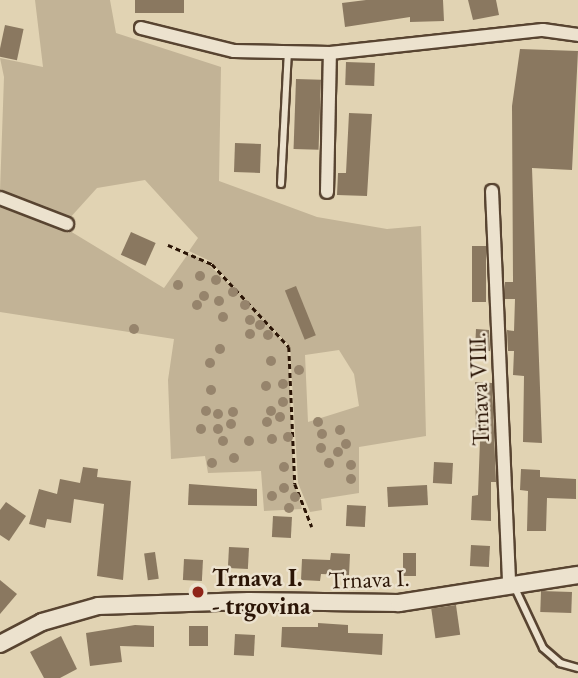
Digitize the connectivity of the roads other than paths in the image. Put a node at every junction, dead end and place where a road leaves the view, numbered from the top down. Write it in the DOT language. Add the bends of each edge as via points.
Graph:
graph roads {
  1 [pos="141,28"];
  2 [pos="578,35"];
  3 [pos="288,52"];
  4 [pos="330,52"];
  5 [pos="281,184"];
  6 [pos="492,191"];
  7 [pos="327,192"];
  8 [pos="0,198"];
  9 [pos="67,224"];
  10 [pos="578,575"];
  11 [pos="511,584"];
  12 [pos="0,644"];
  13 [pos="578,668"];
  1 -- 3 [label="street" via="233,51"];
  2 -- 4 [label="street" via="543,30"];
  3 -- 4 [label="street"];
  3 -- 5 [label="lane"];
  4 -- 7 [label="street"];
  6 -- 11 [label="street, Trnava VIII."];
  8 -- 9 [label="street"];
  10 -- 11 [label="street, Trnava I."];
  11 -- 12 [label="street, Trnava I." via="357,605 249,601 110,605 54,618"];
  11 -- 13 [label="lane" via="544,648 560,663"];
}
